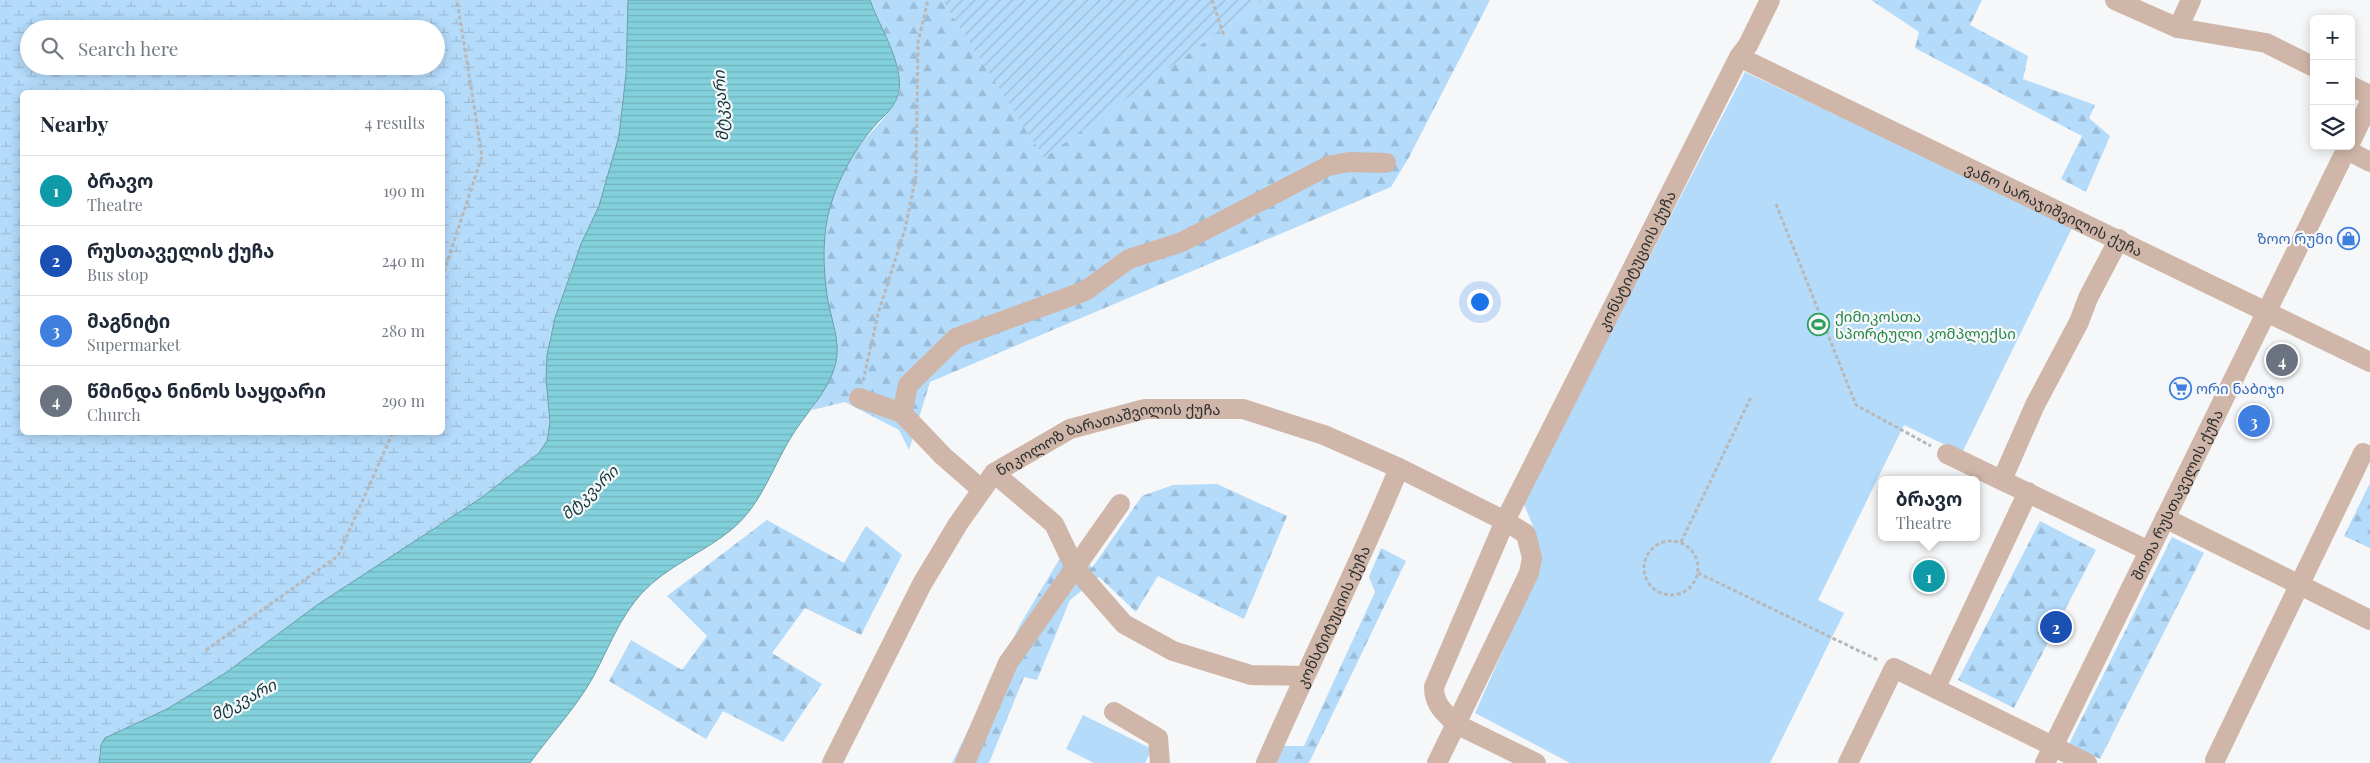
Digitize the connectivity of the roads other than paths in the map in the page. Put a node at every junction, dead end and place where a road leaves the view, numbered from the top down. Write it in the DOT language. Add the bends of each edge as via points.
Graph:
graph roads {
  1 [pos="1770,0"];
  2 [pos="2115,0"];
  3 [pos="2192,0"];
  4 [pos="2178,28"];
  5 [pos="1739,57"];
  6 [pos="2310,66"];
  7 [pos="2355,88"];
  8 [pos="2370,95"];
  9 [pos="2370,102"];
  10 [pos="2355,133"];
  11 [pos="2347,150"];
  12 [pos="2354,150"];
  13 [pos="2370,162"];
  14 [pos="1386,164"];
  15 [pos="2119,239"];
  16 [pos="2266,313"];
  17 [pos="2370,362"];
  18 [pos="859,398"];
  19 [pos="902,413"];
  20 [pos="2363,453"];
  21 [pos="1947,454"];
  22 [pos="1399,468"];
  23 [pos="994,473"];
  24 [pos="2002,480"];
  25 [pos="982,490"];
  26 [pos="2028,492"];
  27 [pos="1120,504"];
  28 [pos="2165,518"];
  29 [pos="1505,521"];
  30 [pos="2149,551"];
  31 [pos="1075,568"];
  32 [pos="2300,585"];
  33 [pos="2370,620"];
  34 [pos="1304,676"];
  35 [pos="1936,687"];
  36 [pos="1114,712"];
  37 [pos="1456,724"];
  38 [pos="2049,755"];
  39 [pos="2215,760"];
  40 [pos="832,763"];
  41 [pos="965,763"];
  42 [pos="1160,763"];
  43 [pos="1266,763"];
  44 [pos="1437,763"];
  45 [pos="1536,763"];
  46 [pos="1848,763"];
  47 [pos="2087,763"];
  1 -- 5 [label="street, კონსტიტუციის ქუჩა"];
  2 -- 4 [label="street"];
  3 -- 4 [label="street"];
  4 -- 6 [label="street" via="2266,43"];
  5 -- 15 [label="street, ვანო სარაჯიშვილის ქუჩა"];
  5 -- 29 [label="street, კონსტიტუციის ქუჩა"];
  7 -- 8 [label="street"];
  9 -- 10 [label="street, შოთა რუსთაველის ქუჩა"];
  11 -- 16 [label="street, შოთა რუსთაველის ქუჩა"];
  12 -- 13 [label="street"];
  14 -- 19 [label="street" via="1349,162 1328,166 1182,242 1129,259 1085,291 956,338 908,385"];
  15 -- 16 [label="street, ვანო სარაჯიშვილის ქუჩა"];
  15 -- 24 [label="street"];
  16 -- 17 [label="street, ვანო სარაჯიშვილის ქუჩა"];
  16 -- 28 [label="street, შოთა რუსთაველის ქუჩა"];
  18 -- 19 [label="street"];
  19 -- 25 [label="street"];
  20 -- 32 [label="street"];
  21 -- 24 [label="street"];
  22 -- 23 [label="street, ნიკოლოზ ბარათაშვილის ქუჩა" via="1324,435 1243,409 1145,409 1070,429"];
  22 -- 29 [label="street, ნიკოლოზ ბარათაშვილის ქუჩა"];
  22 -- 34 [label="street, კონსტიტუციის ქუჩა" via="1373,532"];
  23 -- 25 [label="street, ნიკოლოზ ბარათაშვილის ქუჩა"];
  23 -- 31 [label="street" via="1054,524"];
  24 -- 26 [label="street"];
  25 -- 40 [label="street, ნიკოლოზ ბარათაშვილის ქუჩა" via="922,584"];
  26 -- 30 [label="street"];
  26 -- 35 [label="street"];
  27 -- 31 [label="street"];
  28 -- 30 [label="street, შოთა რუსთაველის ქუჩა"];
  28 -- 32 [label="street"];
  29 -- 37 [label="street, კონსტიტუციის ქუჩა" via="1434,687 1438,706"];
  29 -- 37 [label="street" via="1526,534 1532,558 1529,573"];
  30 -- 38 [label="street, შოთა რუსთაველის ქუჩა"];
  31 -- 34 [label="street" via="1124,624 1173,651 1251,675"];
  31 -- 41 [label="street" via="1008,663"];
  32 -- 33 [label="street"];
  32 -- 39 [label="street"];
  34 -- 43 [label="street, კონსტიტუციის ქუჩა"];
  35 -- 38 [label="street"];
  35 -- 46 [label="street" via="1894,668"];
  36 -- 42 [label="street" via="1158,738"];
  37 -- 44 [label="street"];
  37 -- 45 [label="street, კონსტიტუციის ქუჩა"];
  38 -- 47 [label="street"];
}
